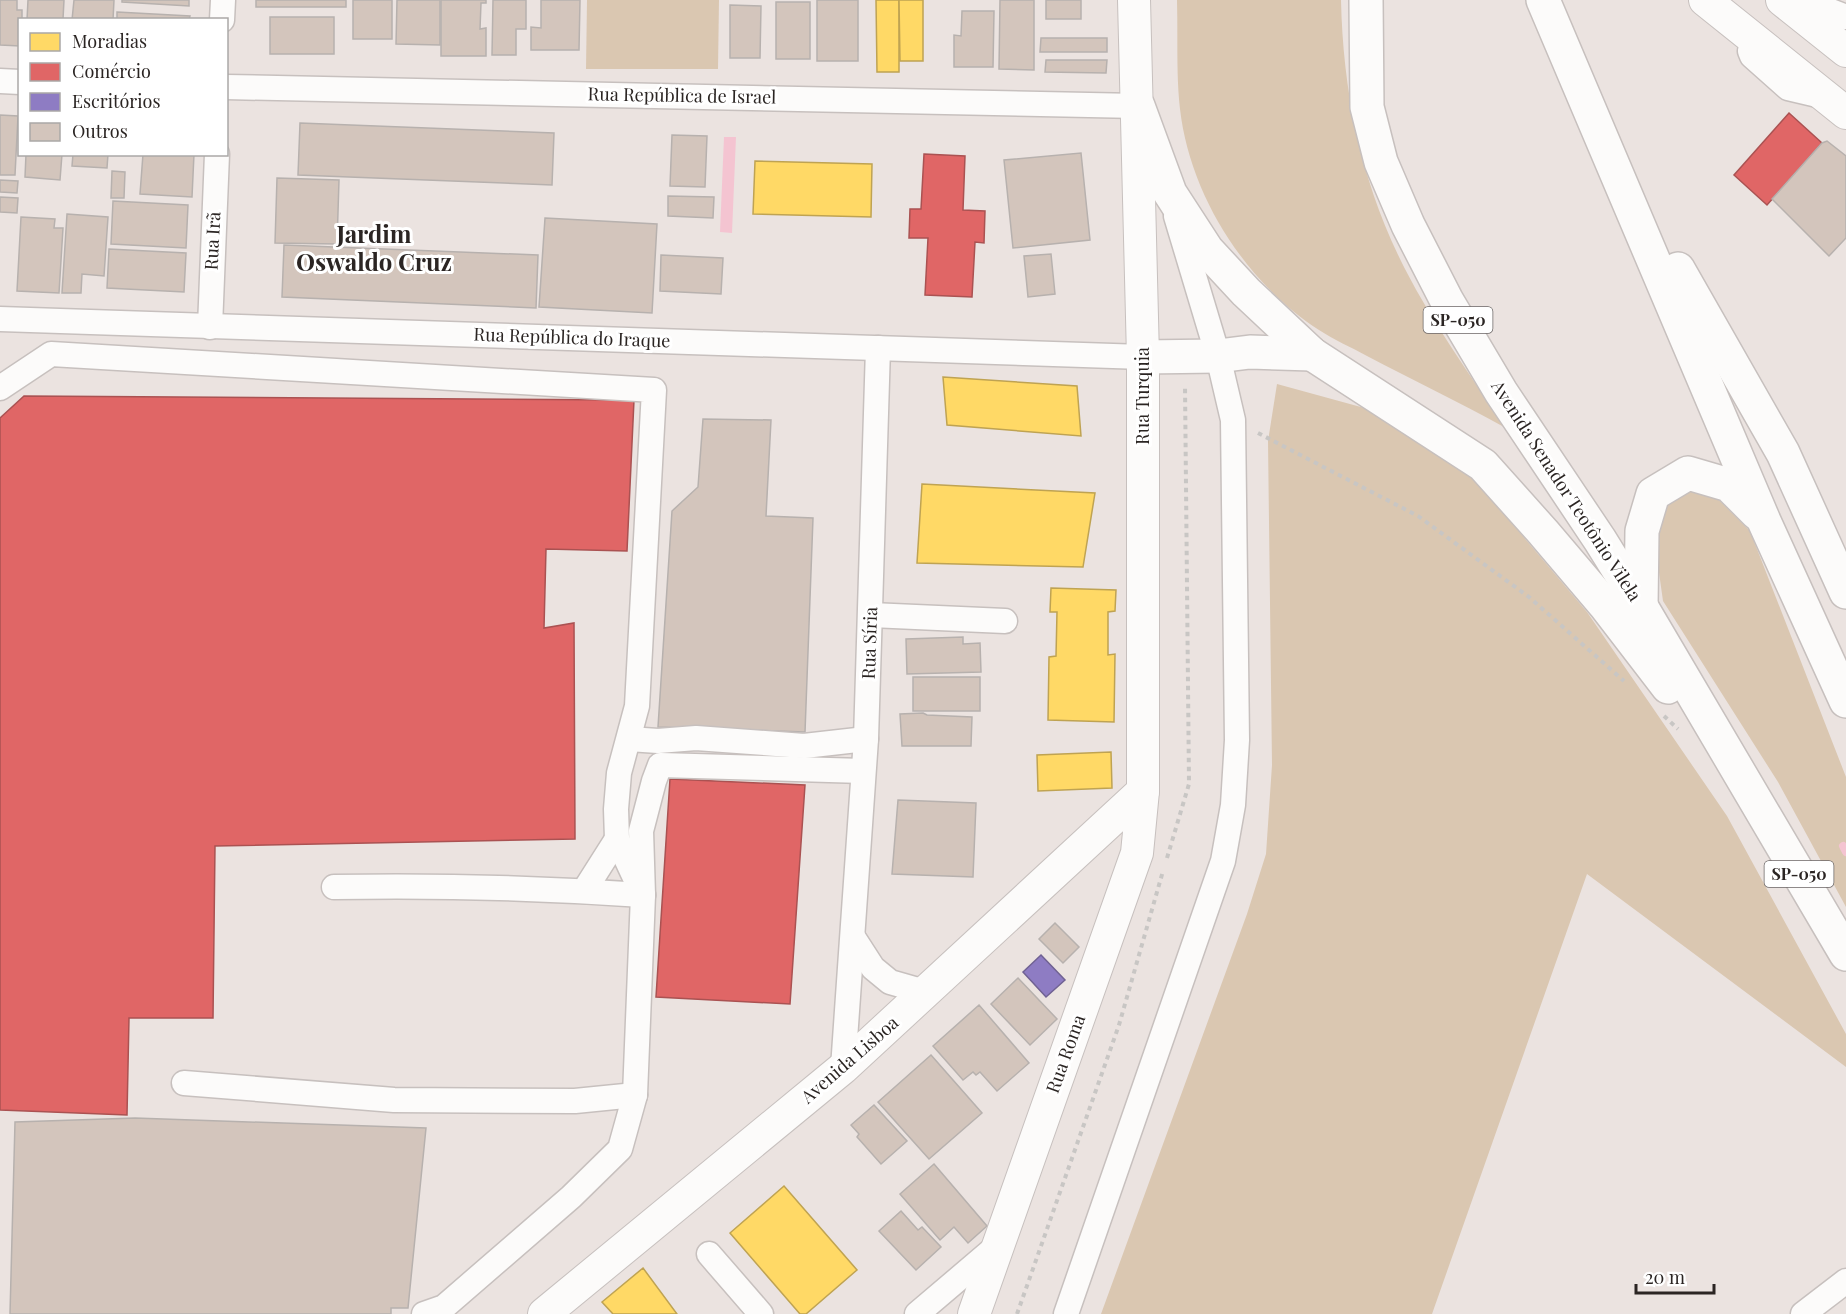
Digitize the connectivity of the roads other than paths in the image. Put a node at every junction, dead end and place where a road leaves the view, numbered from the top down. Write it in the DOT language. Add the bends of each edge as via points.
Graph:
graph roads {
  1 [pos="223,0"];
  2 [pos="1134,0"];
  3 [pos="1366,0"];
  4 [pos="1543,0"];
  5 [pos="1705,0"];
  6 [pos="1782,0"];
  7 [pos="1803,0"];
  8 [pos="1846,17"];
  9 [pos="222,18"];
  10 [pos="1846,51"];
  11 [pos="0,81"];
  12 [pos="18,82"];
  13 [pos="228,87"];
  14 [pos="1836,105"];
  15 [pos="1138,106"];
  16 [pos="1605,141"];
  17 [pos="217,156"];
  18 [pos="1170,194"];
  19 [pos="0,319"];
  20 [pos="210,327"];
  21 [pos="878,348"];
  22 [pos="1312,354"];
  23 [pos="1218,356"];
  24 [pos="1143,357"];
  25 [pos="0,388"];
  26 [pos="1764,521"];
  27 [pos="1846,592"];
  28 [pos="1641,606"];
  29 [pos="871,615"];
  30 [pos="1005,621"];
  31 [pos="1846,701"];
  32 [pos="629,739"];
  33 [pos="866,740"];
  34 [pos="864,771"];
  35 [pos="1143,791"];
  36 [pos="1751,794"];
  37 [pos="617,839"];
  38 [pos="334,887"];
  39 [pos="584,891"];
  40 [pos="643,895"];
  41 [pos="853,937"];
  42 [pos="1846,954"];
  43 [pos="925,992"];
  44 [pos="843,1068"];
  45 [pos="183,1083"];
  46 [pos="635,1095"];
  47 [pos="997,1246"];
  48 [pos="710,1254"];
  49 [pos="1846,1281"];
  50 [pos="424,1314"];
  51 [pos="544,1314"];
  52 [pos="761,1314"];
  53 [pos="917,1314"];
  54 [pos="946,1314"];
  55 [pos="974,1314"];
  56 [pos="1066,1314"];
  57 [pos="1803,1314"];
  1 -- 9 [label="street"];
  2 -- 15 [label="main road, Rua Turquia"];
  3 -- 28 [label="highway, Avenida Senador Teotônio Vilela / SP-050" via="1367,107 1381,162 1408,225 1501,392"];
  4 -- 16 [label="highway"];
  5 -- 14 [label="main road"];
  6 -- 10 [label="main road"];
  7 -- 8 [label="street"];
  11 -- 12 [label="street"];
  13 -- 15 [label="street, Rua República de Israel"];
  15 -- 18 [label="highway"];
  15 -- 24 [label="main road, Rua Turquia"];
  16 -- 26 [label="highway"];
  16 -- 27 [label="highway" via="1783,453"];
  17 -- 20 [label="street, Rua Irã"];
  18 -- 22 [label="highway" via="1207,250"];
  18 -- 23 [label="street"];
  19 -- 20 [label="street, Rua República do Iraque"];
  20 -- 21 [label="street, Rua República do Iraque"];
  21 -- 24 [label="street, Rua República do Iraque"];
  21 -- 29 [label="street, Rua Síria"];
  22 -- 23 [label="highway" via="1250,352"];
  22 -- 36 [label="highway" via="1483,465 1605,605"];
  23 -- 24 [label="highway"];
  23 -- 56 [label="street" via="1233,420 1237,740 1229,833 1223,861"];
  24 -- 35 [label="main road, Rua Turquia"];
  25 -- 32 [label="street" via="51,354 654,390 637,706"];
  26 -- 28 [label="highway" via="1729,485 1688,473 1653,494 1642,531"];
  26 -- 31 [label="highway"];
  28 -- 36 [label="highway, Avenida Senador Teotônio Vilela / SP-050"];
  29 -- 30 [label="street"];
  29 -- 33 [label="street, Rua Síria"];
  32 -- 33 [label="street" via="696,738 804,746"];
  32 -- 37 [label="street" via="619,773"];
  33 -- 34 [label="street, Rua Síria"];
  34 -- 40 [label="street" via="660,765 641,831"];
  34 -- 41 [label="street, Rua Síria"];
  35 -- 43 [label="main road, Avenida Lisboa"];
  35 -- 47 [label="main road, Rua Roma" via="1137,853"];
  36 -- 42 [label="highway, Avenida Senador Teotônio Vilela / SP-050"];
  37 -- 39 [label="street"];
  37 -- 40 [label="street"];
  38 -- 39 [label="street"];
  39 -- 40 [label="street"];
  40 -- 46 [label="street"];
  41 -- 43 [label="street" via="873,968 890,982"];
  41 -- 44 [label="street, Rua Síria"];
  43 -- 44 [label="main road, Avenida Lisboa"];
  44 -- 51 [label="main road, Avenida Lisboa"];
  45 -- 46 [label="street" via="394,1100 575,1101"];
  46 -- 50 [label="street" via="620,1149 444,1307"];
  47 -- 53 [label="street"];
  47 -- 55 [label="main road, Rua Roma"];
  48 -- 52 [label="street"];
  49 -- 57 [label="street"];
  53 -- 54 [label="street"];
}
